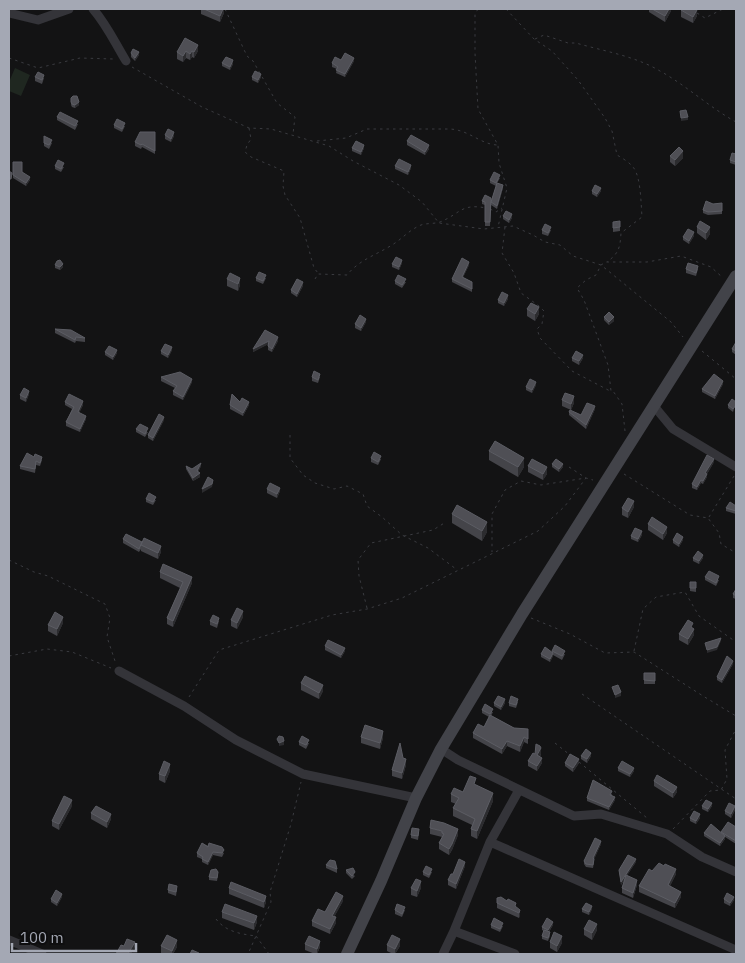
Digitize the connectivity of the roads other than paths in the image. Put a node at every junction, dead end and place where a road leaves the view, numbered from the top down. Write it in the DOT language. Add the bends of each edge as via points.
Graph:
graph roads {
  1 [pos="69,9"];
  2 [pos="93,9"];
  3 [pos="9,13"];
  4 [pos="126,61"];
  5 [pos="734,283"];
  6 [pos="654,406"];
  7 [pos="736,467"];
  8 [pos="119,671"];
  9 [pos="441,749"];
  10 [pos="519,790"];
  11 [pos="416,798"];
  12 [pos="490,842"];
  13 [pos="736,872"];
  14 [pos="454,930"];
  15 [pos="9,940"];
  16 [pos="736,950"];
  17 [pos="42,954"];
  18 [pos="347,954"];
  19 [pos="443,954"];
  20 [pos="515,954"];
  1 -- 3 [label="street" via="38,20"];
  2 -- 4 [label="street"];
  5 -- 6 [label="street"];
  6 -- 7 [label="street" via="673,429"];
  6 -- 9 [label="street"];
  8 -- 11 [label="street" via="184,706 236,740 303,774"];
  9 -- 10 [label="street"];
  9 -- 11 [label="street"];
  10 -- 12 [label="street"];
  10 -- 13 [label="street" via="574,816 601,814 667,834 702,857"];
  11 -- 18 [label="street"];
  12 -- 14 [label="street"];
  12 -- 16 [label="street"];
  14 -- 19 [label="street"];
  14 -- 20 [label="street"];
  15 -- 17 [label="street"];
}
